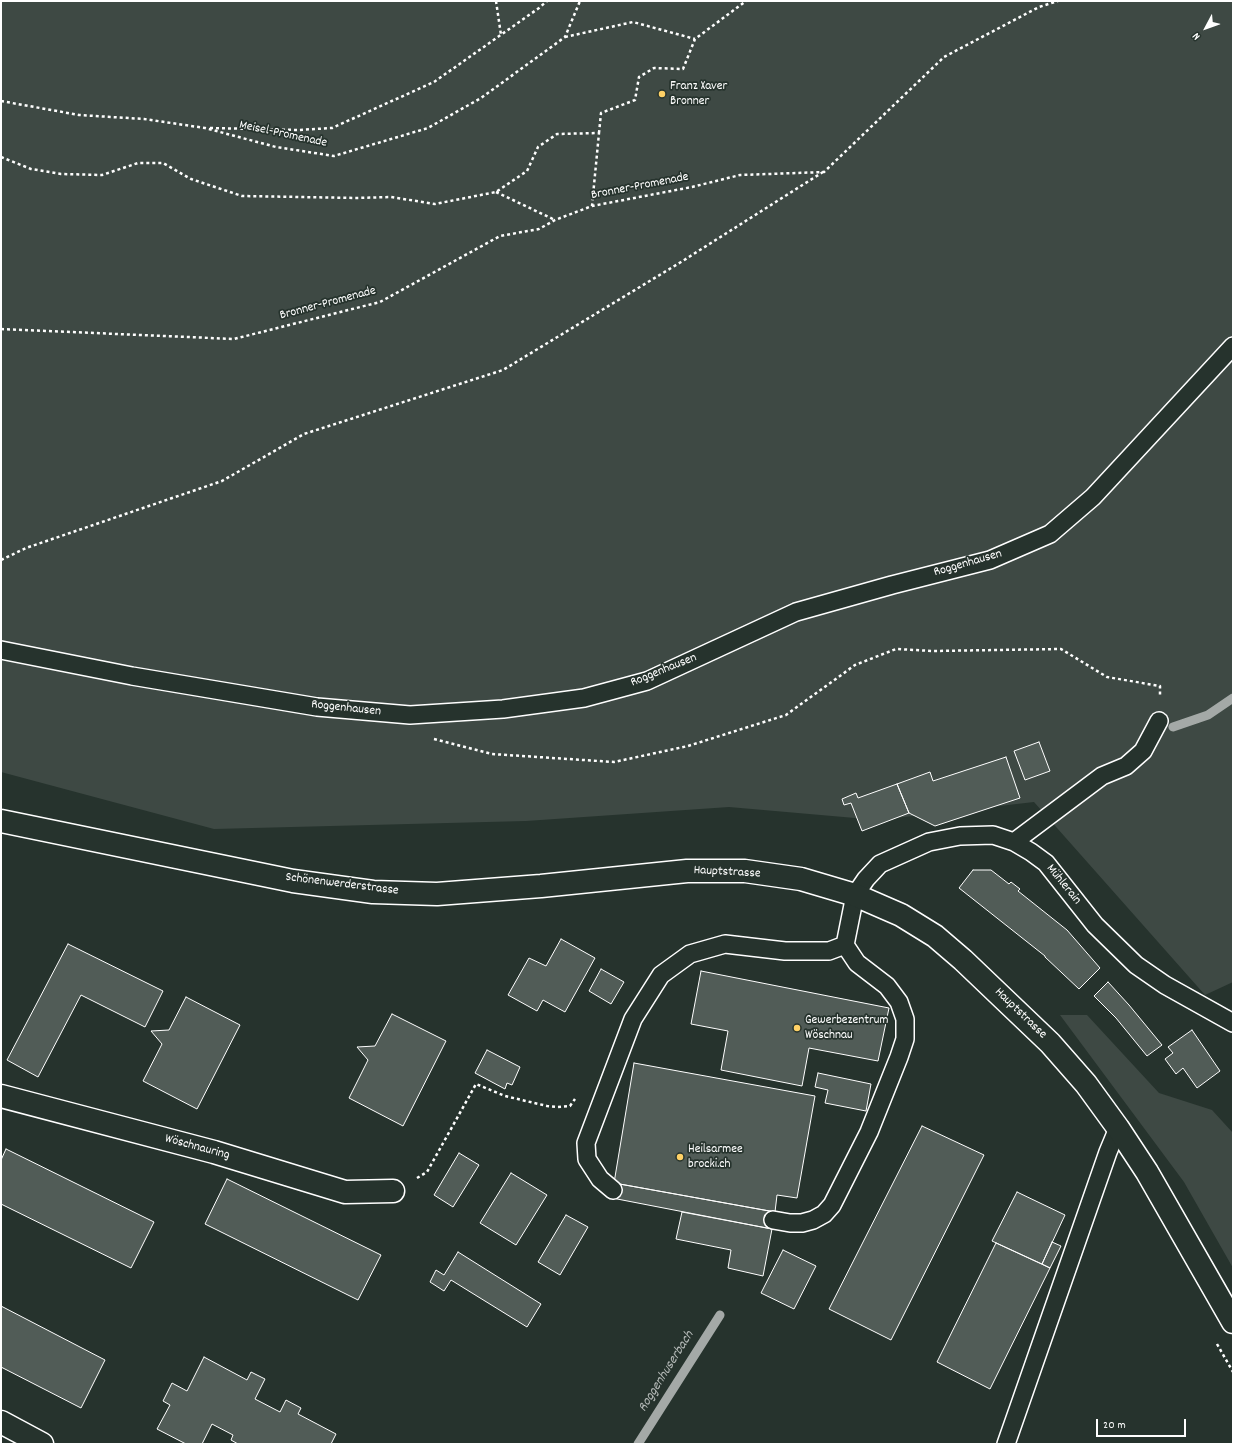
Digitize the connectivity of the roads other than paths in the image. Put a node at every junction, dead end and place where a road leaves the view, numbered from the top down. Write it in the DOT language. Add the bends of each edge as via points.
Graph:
graph roads {
  1 [pos="1233,346"];
  2 [pos="1,650"];
  3 [pos="1159,721"];
  4 [pos="1,821"];
  5 [pos="1014,842"];
  6 [pos="687,871"];
  7 [pos="855,895"];
  8 [pos="845,945"];
  9 [pos="1233,1022"];
  10 [pos="1,1096"];
  11 [pos="1118,1128"];
  12 [pos="613,1190"];
  13 [pos="393,1191"];
  14 [pos="773,1220"];
  15 [pos="1233,1322"];
  16 [pos="1,1422"];
  17 [pos="42,1444"];
  18 [pos="1006,1444"];
  1 -- 2 [label="lane, Roggenhausen" via="1093,497 1050,534 990,560 796,612 648,680 584,698 503,709 410,715 317,707 132,676"];
  3 -- 5 [label="lane" via="1143,751 1126,766 1102,776"];
  4 -- 6 [label="main road, Schönenwerderstrasse" via="293,881 373,892 437,894"];
  5 -- 7 [label="lane, Mühlerain" via="993,835 960,836 929,842 880,864"];
  5 -- 9 [label="lane, Mühlerain" via="1046,863 1095,925 1136,966"];
  6 -- 7 [label="main road, Hauptstrasse" via="745,871 801,879"];
  7 -- 8 [label="lane"];
  7 -- 11 [label="main road, Hauptstrasse" via="900,915 935,936 964,960 1050,1043 1086,1084"];
  8 -- 12 [label="lane" via="829,951 785,951 725,944 690,954 661,975 633,1019 586,1143 587,1159 600,1179"];
  8 -- 14 [label="lane" via="857,963 887,986 899,1002 905,1019 905,1039 869,1132 832,1205 824,1214 802,1223"];
  10 -- 13 [label="main road, Wöschnauring" via="214,1152 344,1192"];
  11 -- 15 [label="main road, Hauptstrasse" via="1147,1172"];
  11 -- 18 [label="lane"];
  16 -- 17 [label="main road"];
}
